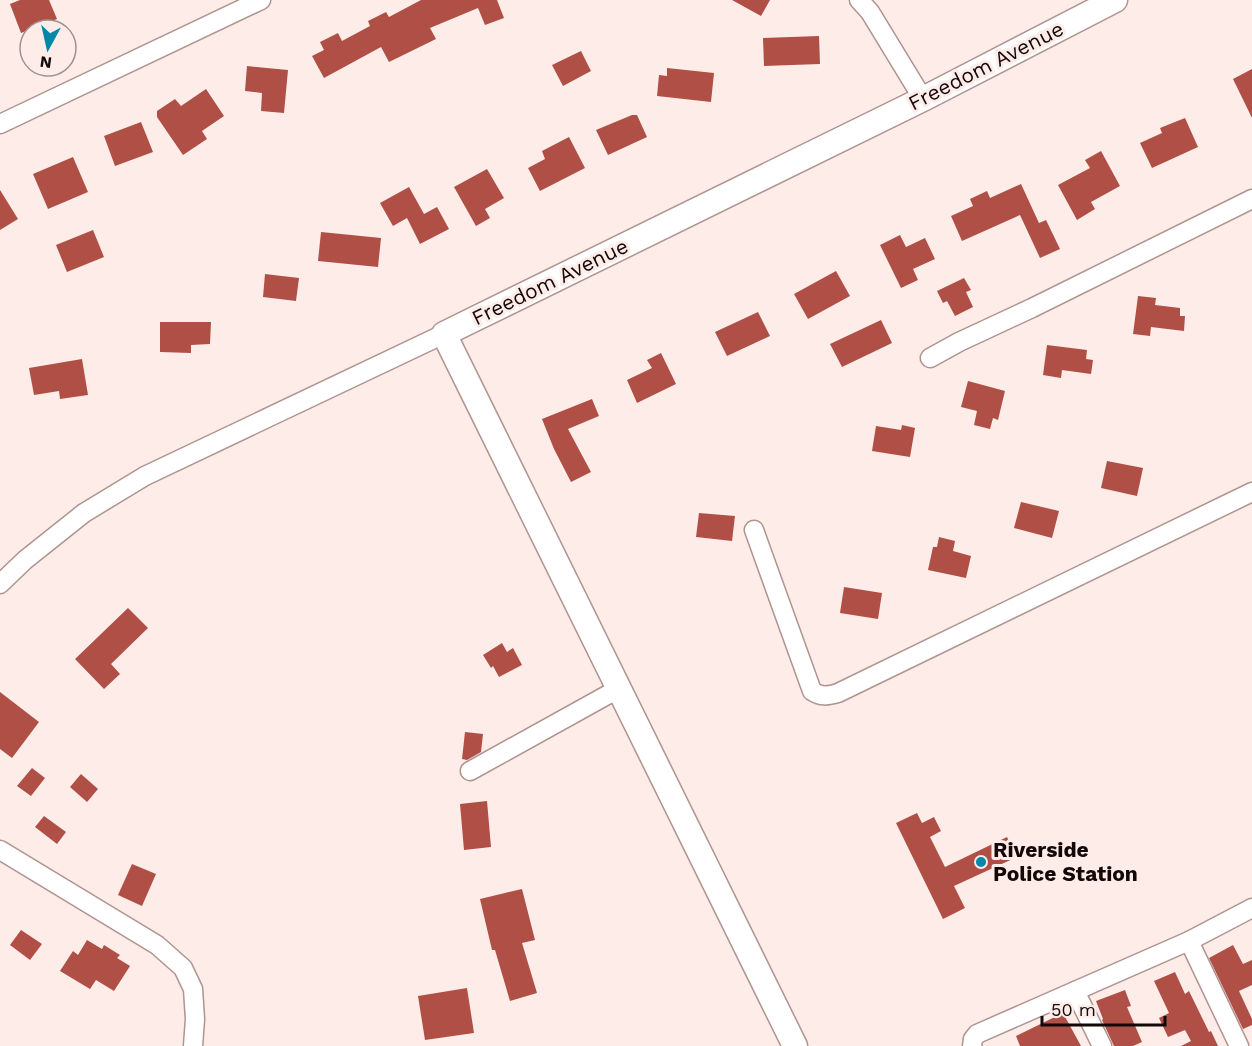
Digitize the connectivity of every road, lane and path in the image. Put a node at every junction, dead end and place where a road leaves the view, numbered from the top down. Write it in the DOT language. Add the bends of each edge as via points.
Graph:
graph roads {
  1 [pos="261,0"];
  2 [pos="859,0"];
  3 [pos="1115,0"];
  4 [pos="923,99"];
  5 [pos="0,124"];
  6 [pos="1252,199"];
  7 [pos="444,334"];
  8 [pos="930,358"];
  9 [pos="1252,492"];
  10 [pos="754,530"];
  11 [pos="0,584"];
  12 [pos="618,689"];
  13 [pos="470,771"];
  14 [pos="0,850"];
  15 [pos="1252,908"];
  16 [pos="1189,941"];
  17 [pos="1075,991"];
  18 [pos="193,1046"];
  19 [pos="795,1046"];
  20 [pos="972,1046"];
  21 [pos="1102,1046"];
  22 [pos="1239,1046"];
  1 -- 5 [label="street"];
  2 -- 4 [label="street"];
  3 -- 4 [label="main road, Freedom Avenue"];
  4 -- 7 [label="main road, Freedom Avenue"];
  6 -- 8 [label="street"];
  7 -- 11 [label="street, Freedom Avenue" via="145,476 84,513"];
  7 -- 12 [label="main road"];
  9 -- 10 [label="street" via="827,696 812,691"];
  12 -- 13 [label="street"];
  12 -- 19 [label="main road"];
  14 -- 18 [label="street" via="157,945 183,968 193,989"];
  15 -- 16 [label="street"];
  16 -- 17 [label="street"];
  16 -- 22 [label="street"];
  17 -- 20 [label="street" via="977,1034"];
  17 -- 21 [label="street"];
}
